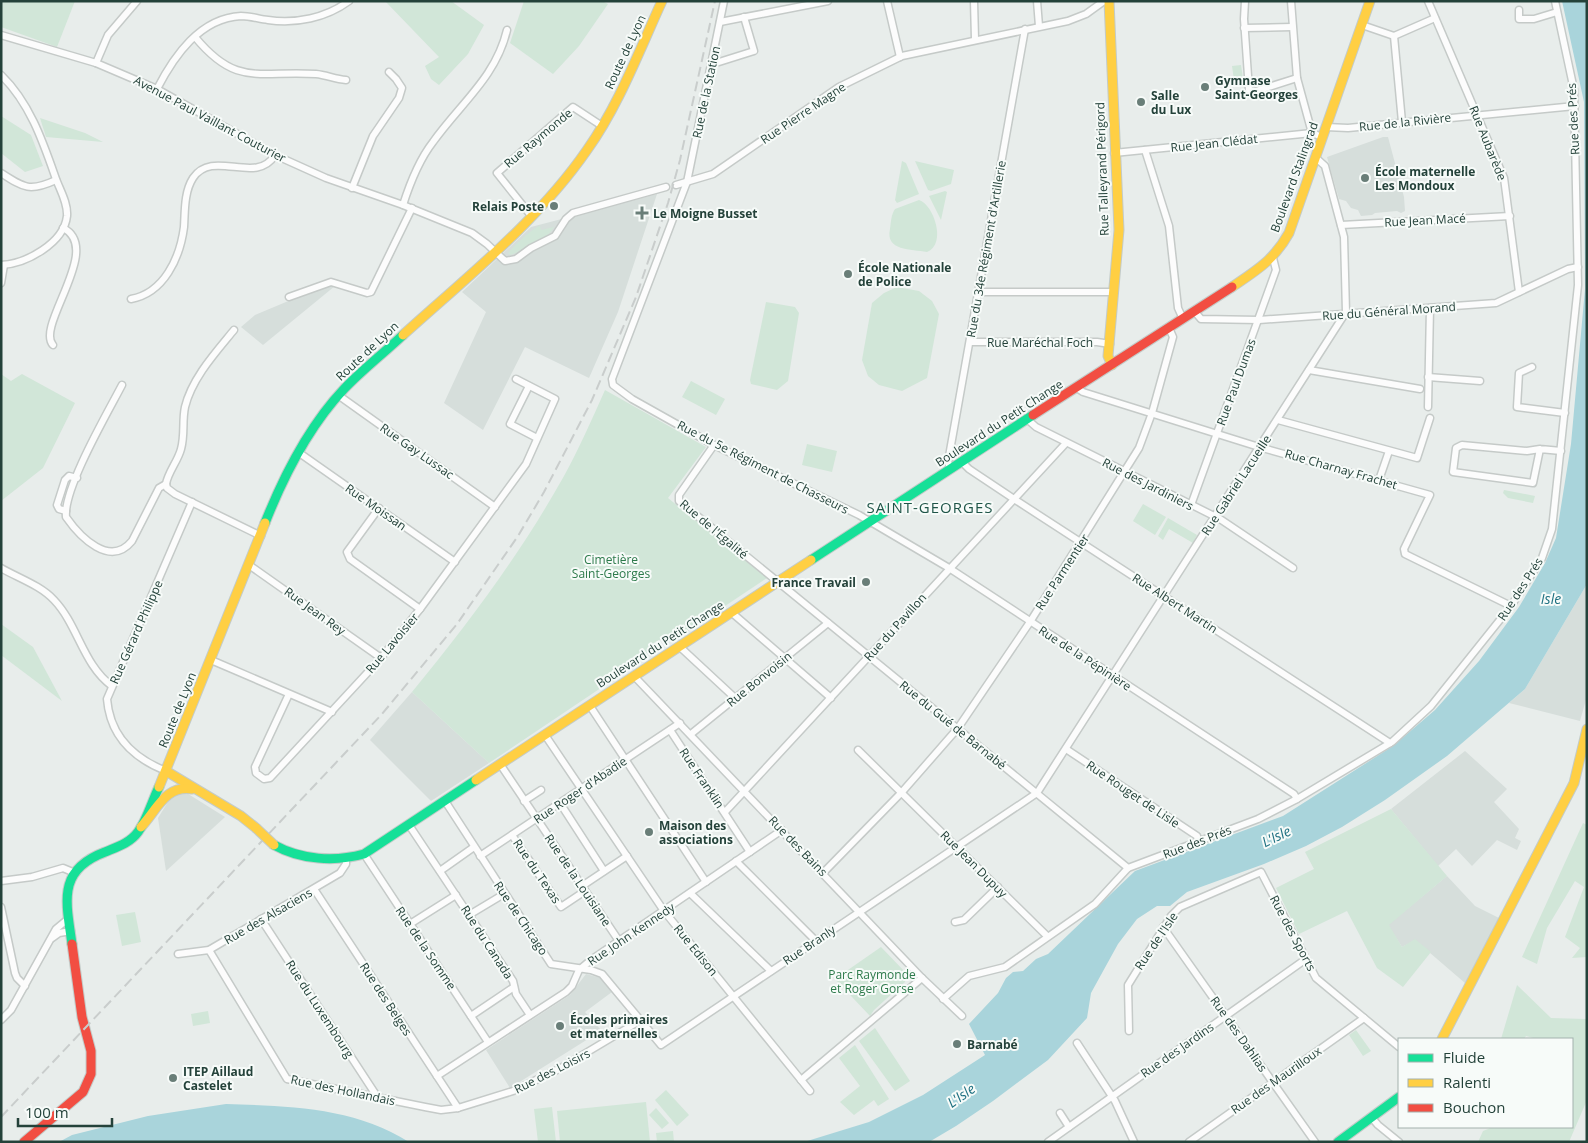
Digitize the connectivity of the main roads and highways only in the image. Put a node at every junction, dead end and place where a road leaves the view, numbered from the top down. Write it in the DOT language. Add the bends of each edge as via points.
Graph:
graph roads {
  1 [pos="662,1"];
  2 [pos="1109,1"];
  3 [pos="1370,1"];
  4 [pos="1159,335"];
  5 [pos="1112,365"];
  6 [pos="1587,728"];
  7 [pos="166,772"];
  8 [pos="179,787"];
  9 [pos="205,795"];
  10 [pos="141,827"];
  11 [pos="1443,1038"];
  12 [pos="1398,1098"];
  13 [pos="24,1142"];
  14 [pos="1338,1142"];
  1 -- 7 [label="main road, Route de Lyon" via="620,93 568,177 496,252 338,395 319,419 298,452 261,536"];
  2 -- 5 [label="main road, Rue Talleyrand Périgord" via="1119,230 1108,356"];
  3 -- 4 [label="main road, Boulevard Stalingrad" via="1289,233 1273,258 1254,274"];
  4 -- 5 [label="main road, Boulevard du Petit Change"];
  5 -- 9 [label="main road, Boulevard du Petit Change, bridge" via="364,854 346,859 294,854 274,845 241,816"];
  6 -- 11 [label="main road" via="1574,783"];
  7 -- 8 [label="main road" via="168,780"];
  7 -- 9 [label="main road, Boulevard du Petit Change"];
  7 -- 10 [label="main road, Route de Lyon"];
  8 -- 9 [label="main road"];
  8 -- 10 [label="main road" via="167,795"];
  10 -- 13 [label="main road" via="130,841 88,858 75,873 66,895 82,1017 91,1052 91,1074 83,1092"];
  12 -- 14 [label="main road"];
}
